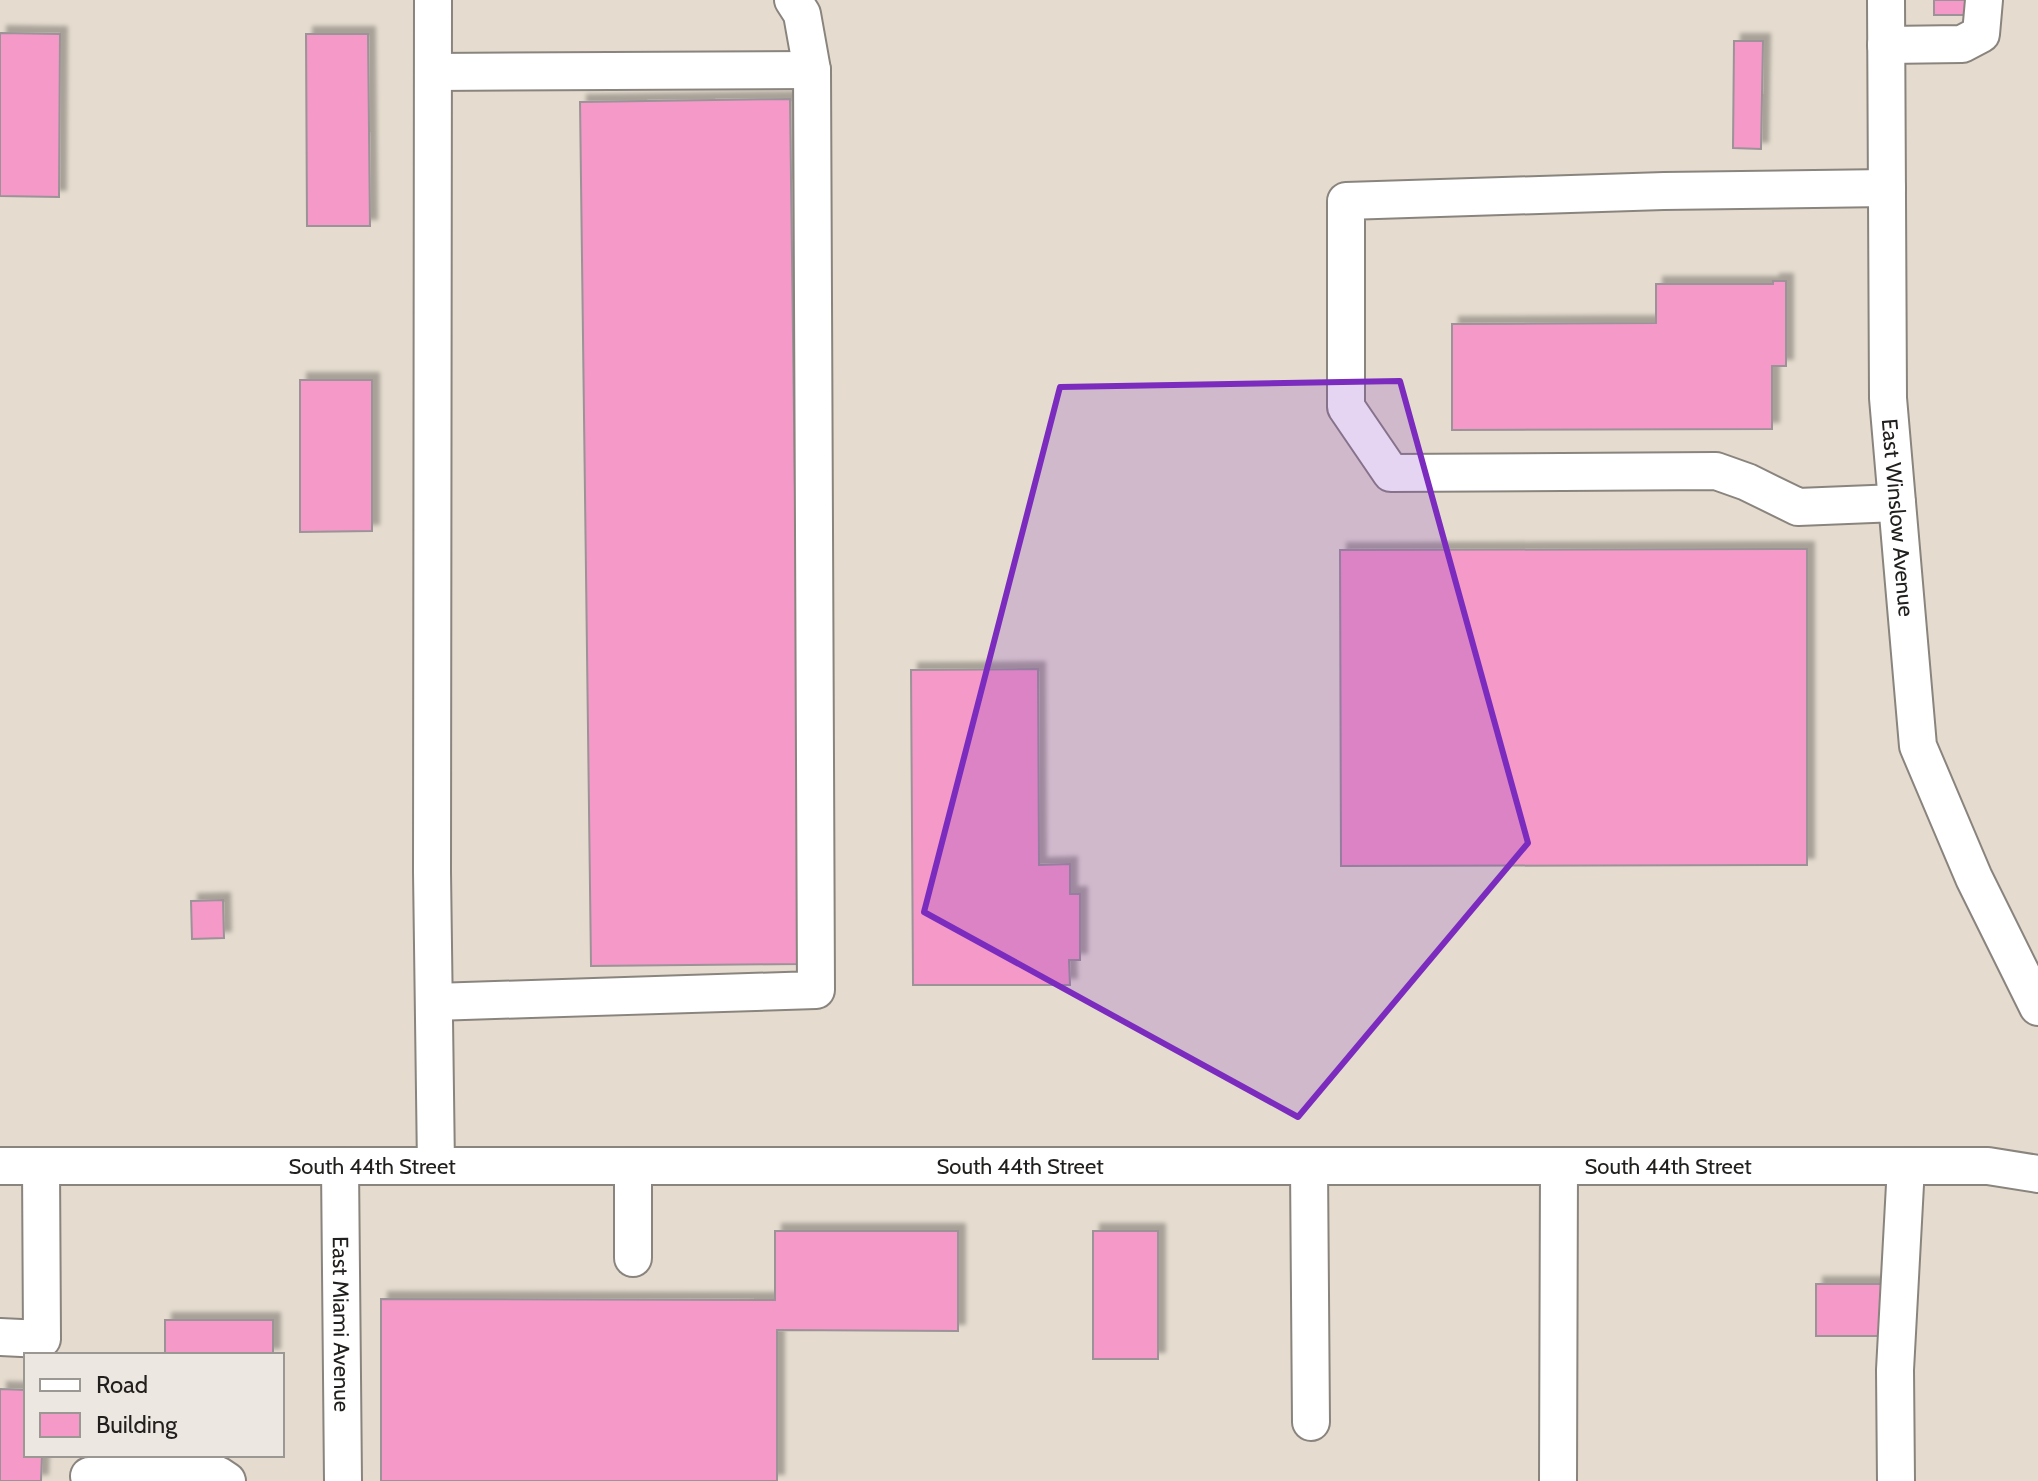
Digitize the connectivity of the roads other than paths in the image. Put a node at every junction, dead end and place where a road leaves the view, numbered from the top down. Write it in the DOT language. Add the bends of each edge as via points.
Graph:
graph roads {
  1 [pos="433,0"];
  2 [pos="793,0"];
  3 [pos="1886,0"];
  4 [pos="1984,0"];
  5 [pos="1886,45"];
  6 [pos="812,70"];
  7 [pos="433,72"];
  8 [pos="1887,188"];
  9 [pos="1897,503"];
  10 [pos="434,1002"];
  11 [pos="2038,1007"];
  12 [pos="0,1166"];
  13 [pos="41,1166"];
  14 [pos="340,1166"];
  15 [pos="436,1166"];
  16 [pos="633,1166"];
  17 [pos="1309,1166"];
  18 [pos="1559,1166"];
  19 [pos="1906,1166"];
  20 [pos="2038,1174"];
  21 [pos="633,1258"];
  22 [pos="0,1337"];
  23 [pos="55,1347"];
  24 [pos="1311,1422"];
  25 [pos="89,1471"];
  26 [pos="227,1481"];
  27 [pos="343,1481"];
  28 [pos="1558,1481"];
  29 [pos="1896,1481"];
  1 -- 7 [label="street"];
  2 -- 6 [label="street" via="802,14"];
  3 -- 5 [label="street, East Winslow Avenue"];
  4 -- 5 [label="street" via="1981,34 1962,44"];
  5 -- 8 [label="street, East Winslow Avenue"];
  6 -- 7 [label="street"];
  6 -- 10 [label="street" via="816,990"];
  7 -- 10 [label="street"];
  8 -- 9 [label="street, East Winslow Avenue" via="1888,398"];
  8 -- 9 [label="street" via="1346,201 1346,407 1391,473 1716,471 1798,507"];
  9 -- 11 [label="street, East Winslow Avenue" via="1918,746 1974,878"];
  10 -- 15 [label="street"];
  12 -- 13 [label="street, South 44th Street"];
  13 -- 14 [label="street, South 44th Street"];
  13 -- 23 [label="street"];
  14 -- 15 [label="street, South 44th Street"];
  14 -- 27 [label="street, East Miami Avenue"];
  15 -- 16 [label="street, South 44th Street"];
  16 -- 17 [label="street, South 44th Street"];
  16 -- 21 [label="street"];
  17 -- 18 [label="street, South 44th Street"];
  17 -- 24 [label="street"];
  18 -- 19 [label="street, South 44th Street"];
  18 -- 28 [label="street"];
  19 -- 20 [label="street, South 44th Street" via="1988,1166"];
  19 -- 29 [label="street" via="1895,1370"];
  22 -- 23 [label="street"];
  25 -- 26 [label="street" via="218,1475"];
}
